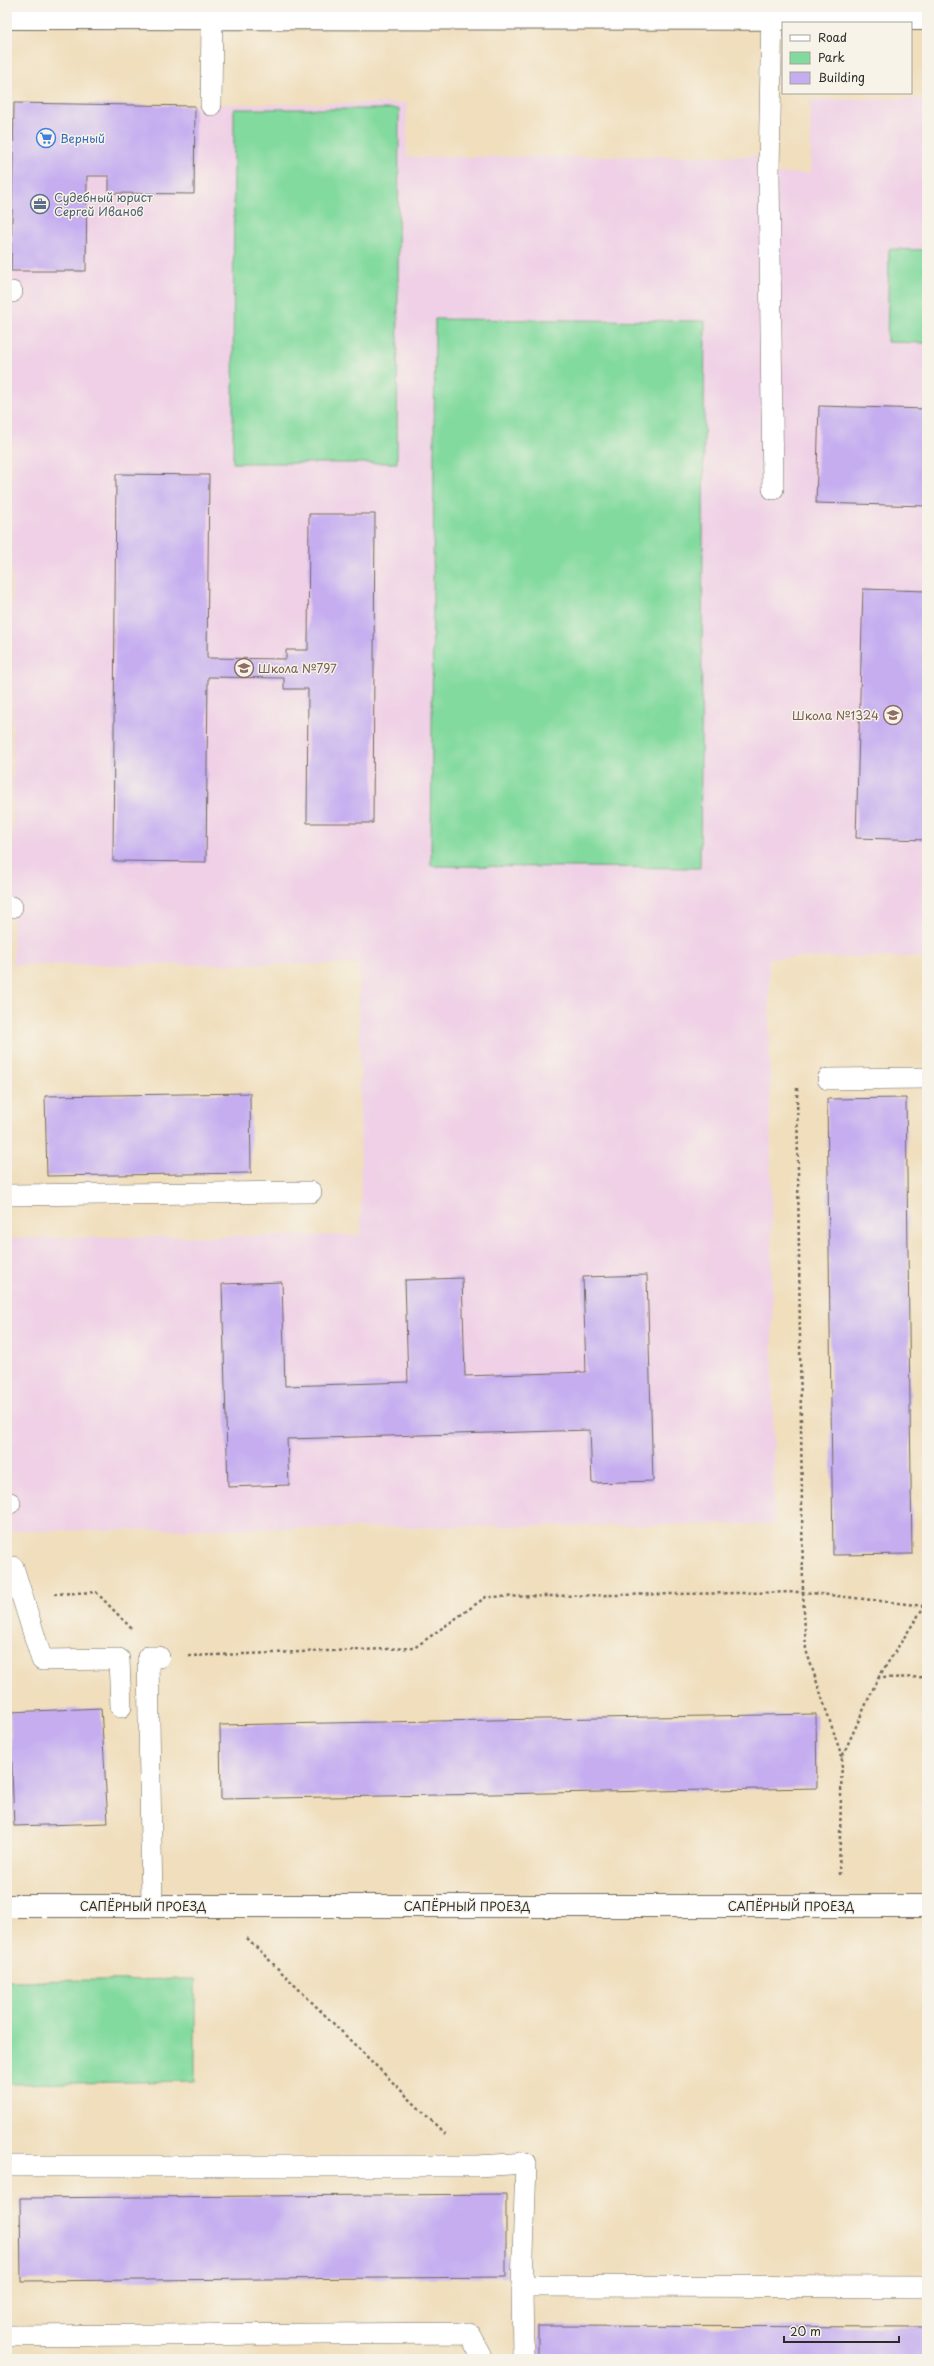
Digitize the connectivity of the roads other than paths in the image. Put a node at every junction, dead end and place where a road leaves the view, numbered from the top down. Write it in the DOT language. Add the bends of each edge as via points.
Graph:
graph roads {
  1 [pos="9,7"];
  2 [pos="267,13"];
  3 [pos="534,13"];
  4 [pos="772,13"];
  5 [pos="7,14"];
  6 [pos="7,18"];
  7 [pos="212,18"];
  8 [pos="927,19"];
  9 [pos="211,105"];
  10 [pos="773,490"];
  11 [pos="927,1078"];
  12 [pos="828,1079"];
  13 [pos="311,1192"];
  14 [pos="7,1195"];
  15 [pos="7,1567"];
  16 [pos="159,1656"];
  17 [pos="122,1707"];
  18 [pos="7,1906"];
  19 [pos="152,1906"];
  20 [pos="927,1906"];
  21 [pos="7,2166"];
  22 [pos="522,2286"];
  23 [pos="927,2287"];
  24 [pos="7,2336"];
  25 [pos="483,2359"];
  26 [pos="523,2359"];
  1 -- 5 [label="lane"];
  2 -- 3 [label="street"];
  2 -- 7 [label="street"];
  3 -- 4 [label="street"];
  4 -- 8 [label="street"];
  4 -- 10 [label="lane" via="770,174"];
  6 -- 7 [label="street"];
  7 -- 9 [label="lane"];
  11 -- 12 [label="lane"];
  13 -- 14 [label="lane"];
  15 -- 17 [label="lane" via="13,1567 42,1660 120,1659"];
  16 -- 19 [label="lane" via="148,1657"];
  18 -- 19 [label="street, САПЁРНЫЙ ПРОЕЗД"];
  19 -- 20 [label="street, САПЁРНЫЙ ПРОЕЗД"];
  21 -- 22 [label="lane" via="477,2166 526,2163"];
  22 -- 23 [label="lane"];
  22 -- 26 [label="lane"];
  24 -- 25 [label="lane" via="469,2333"];
}
